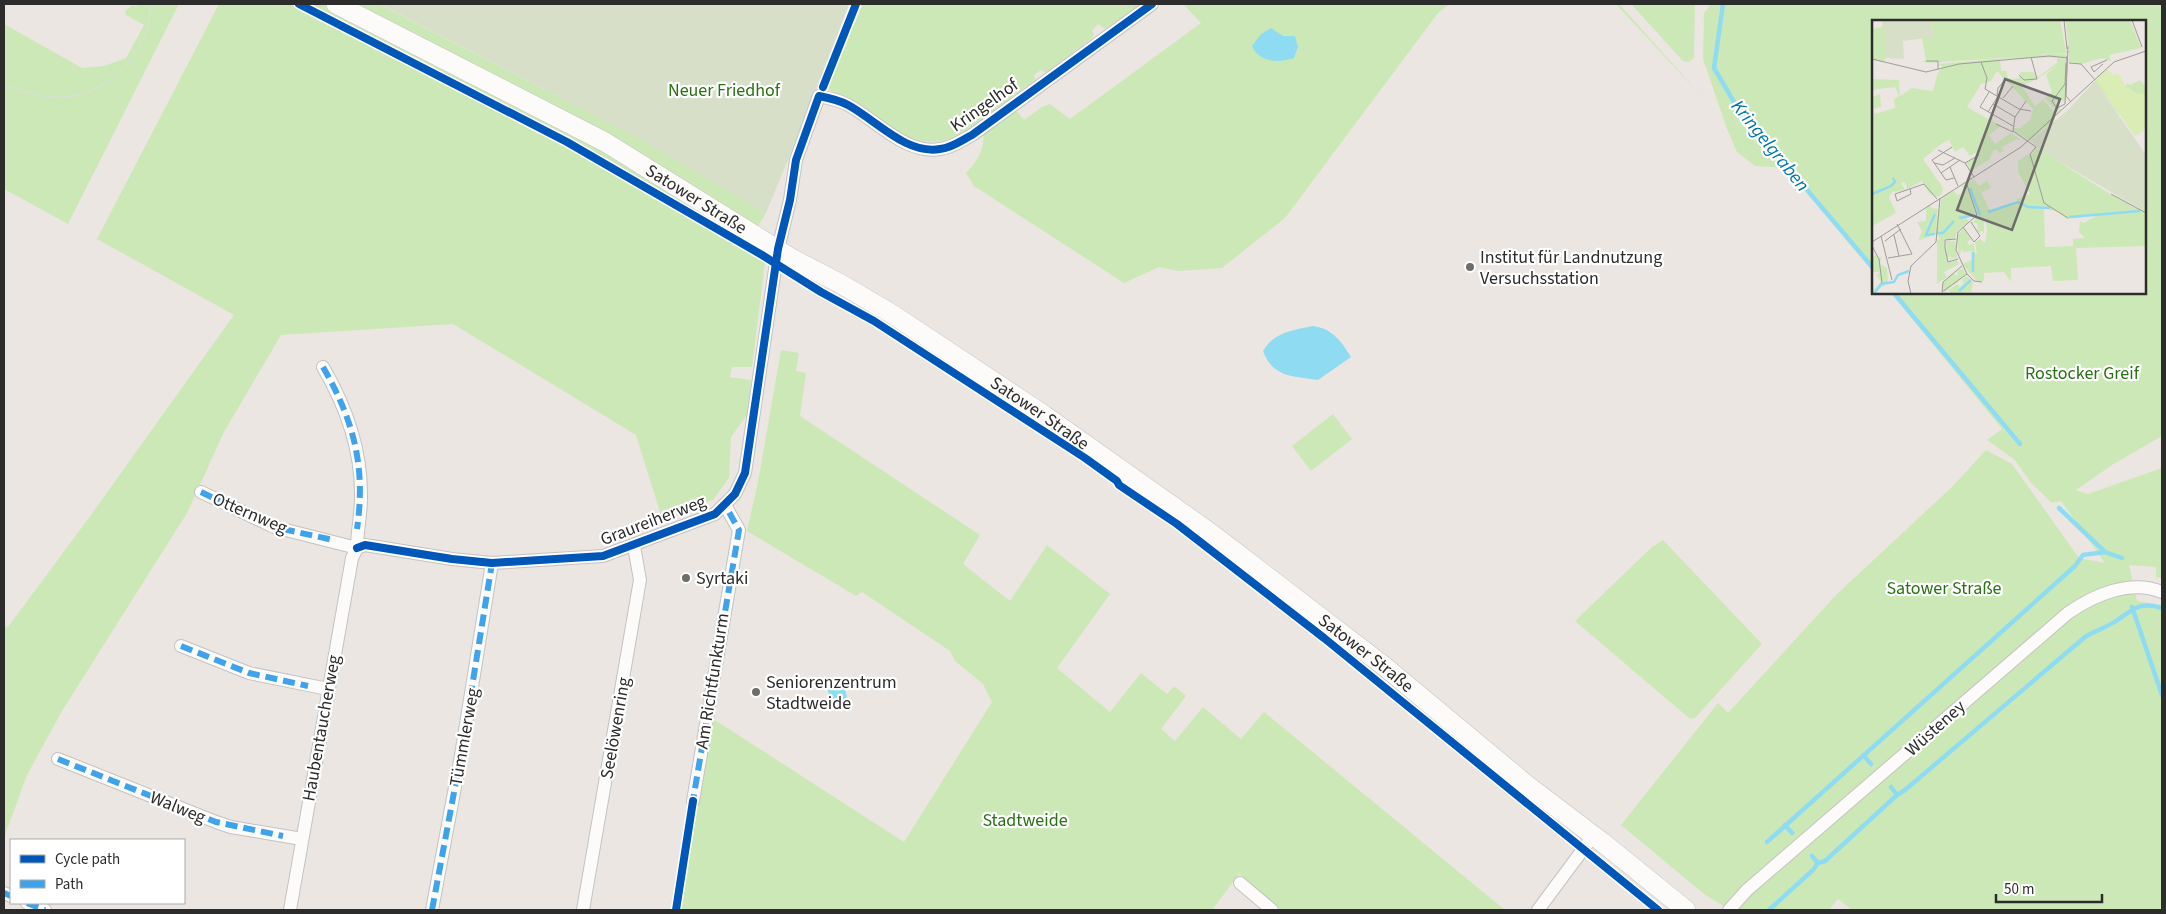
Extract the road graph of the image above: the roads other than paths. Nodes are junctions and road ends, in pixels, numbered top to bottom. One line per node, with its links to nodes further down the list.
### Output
1 (336, 4): 4 (main road, Satower Straße)
2 (1152, 4): 3 (street, Kringelhof)
3 (819, 96): 4 (street, Graureiherweg)
4 (778, 249): 7 (street, Graureiherweg); 16 (main road, Satower Straße)
5 (323, 367): 9 (street, Haubentaucherweg)
6 (201, 492): 9 (street, Otternweg)
7 (725, 506): 8 (street, Graureiherweg); 15 (street, Am Richtfunkturm)
8 (634, 546): 10 (street, Graureiherweg); 24 (street, Seelöwenring)
9 (357, 548): 10 (street, Graureiherweg); 13 (street, Haubentaucherweg)
10 (492, 563): 23 (street, Tümmlerweg)
11 (2162, 592): 27 (street, Wüsteney)
12 (181, 646): 13 (street)
13 (328, 689): 17 (street, Haubentaucherweg)
14 (58, 758): 17 (street, Walweg)
15 (693, 801)
16 (1593, 836): 20 (street); 26 (main road, Satower Straße)
17 (302, 839): 22 (street, Haubentaucherweg)
18 (1240, 883): 25 (street)
19 (30, 904): 21 (street)
20 (1541, 909)
21 (45, 910)
22 (290, 910)
23 (432, 910)
24 (583, 910)
25 (1272, 910)
26 (1686, 910)
27 (1729, 910)

